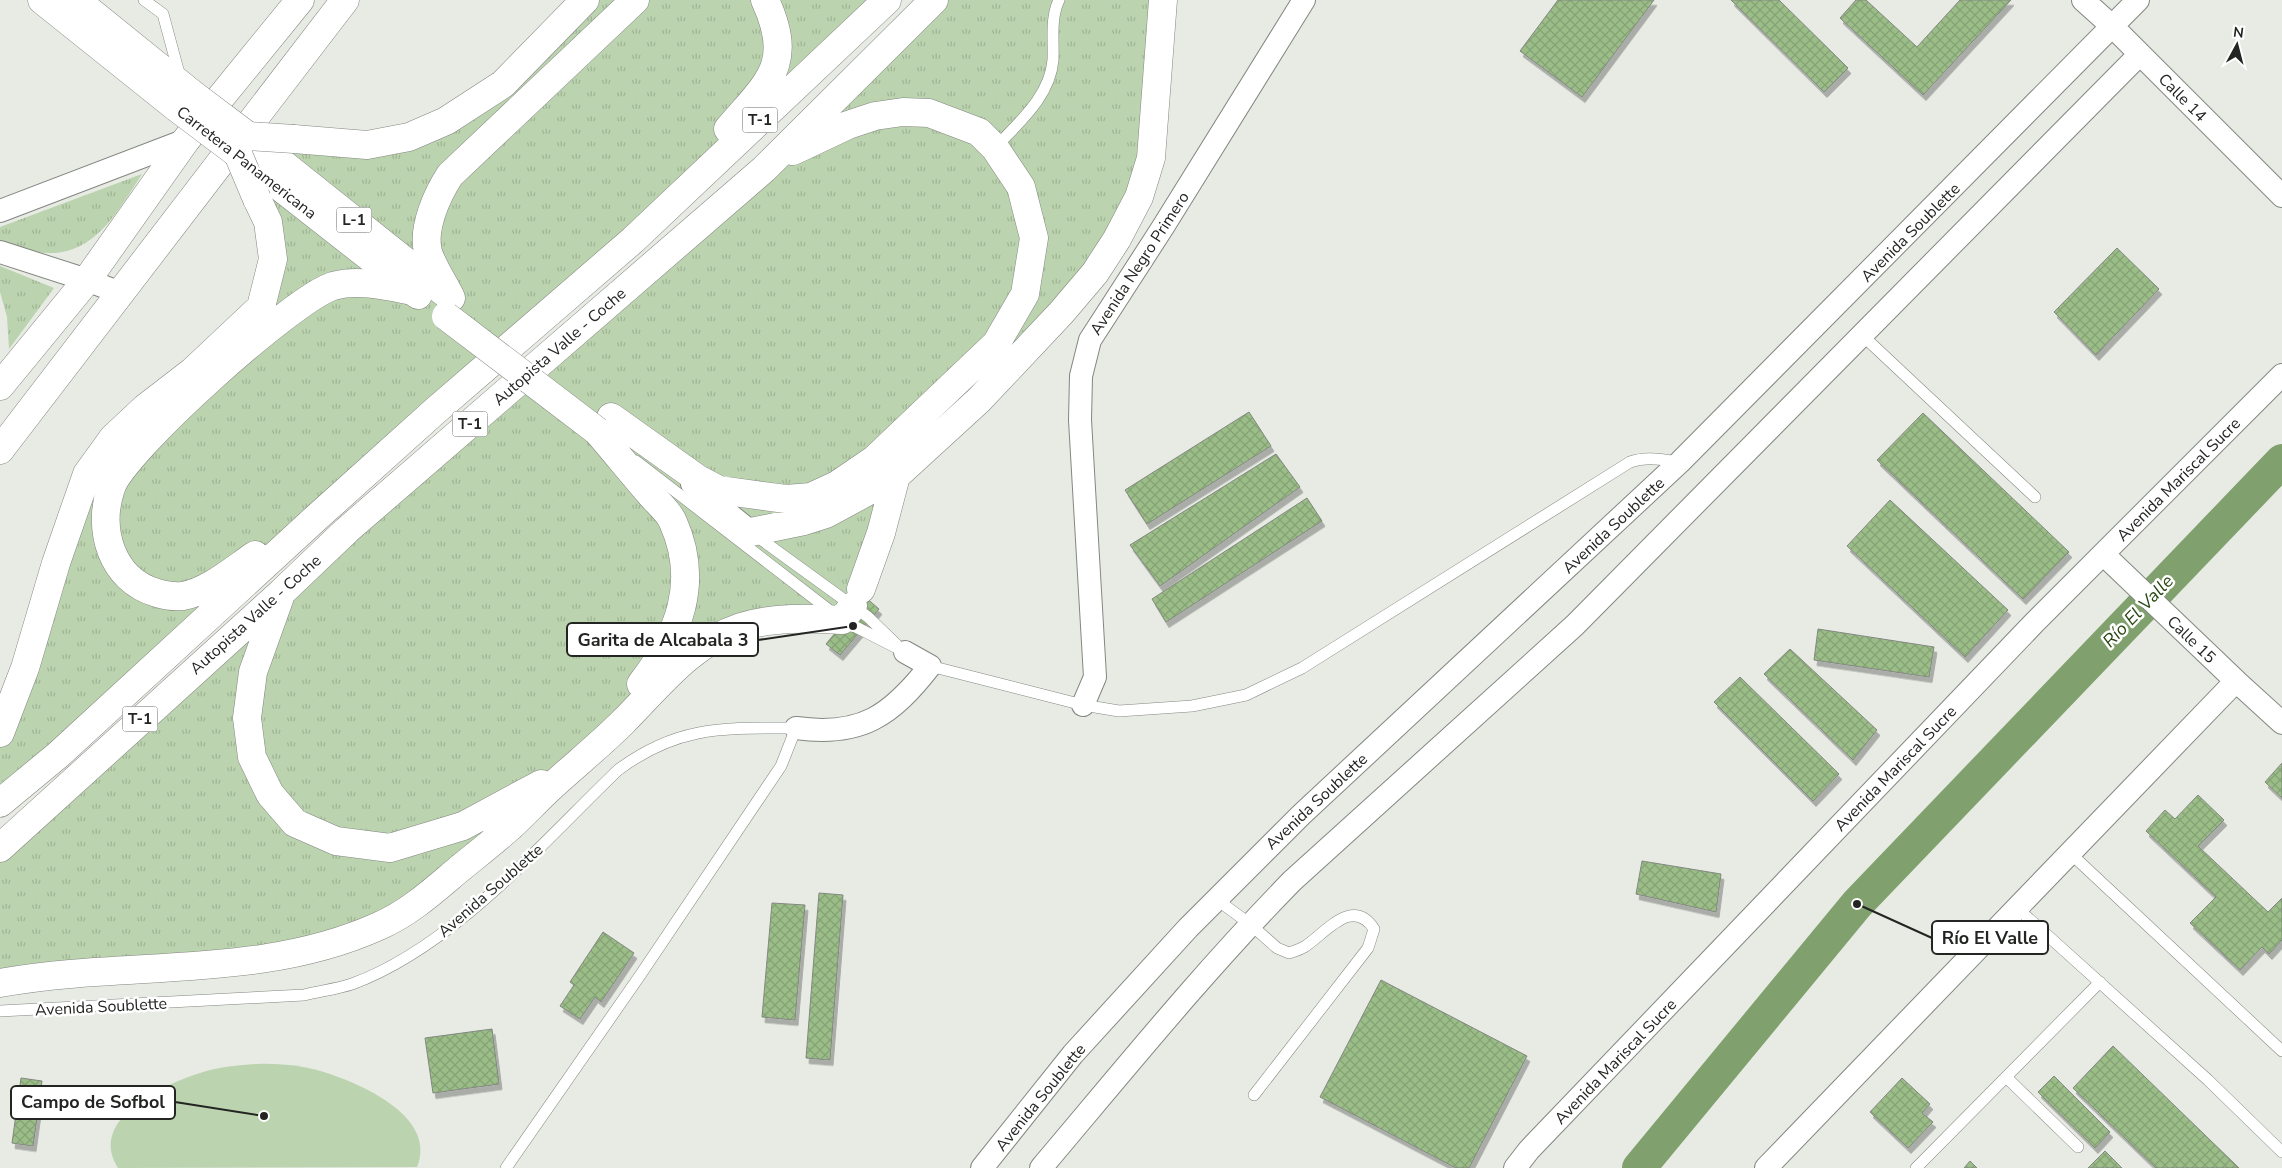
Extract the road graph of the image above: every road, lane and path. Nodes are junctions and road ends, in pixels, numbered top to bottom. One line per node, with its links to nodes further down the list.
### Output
1 (42, 0): 18 (main road, Carretera Panamericana / L-1)
2 (76, 0): 18 (main road, Carretera Panamericana / L-1)
3 (144, 0): 18 (lane)
4 (301, 0): 15 (main road); 19 (main road)
5 (585, 0): 20 (main road, bridge)
6 (634, 0): 30 (main road)
7 (765, 0): 25 (main road)
8 (887, 0): 25 (main road, Autopista Valle - Coche / T-1)
9 (934, 0): 22 (main road, Autopista Valle - Coche / T-1)
10 (1059, 0): 21 (lane)
11 (1163, 0): 37 (main road)
12 (1304, 0): 47 (street, Avenida Negro Primero)
13 (2083, 0): 16 (street, Calle 14)
14 (2138, 0): 16 (street, Avenida Soublette)
15 (337, 10): 29 (main road)
16 (2114, 27): 17 (street, Calle 14); 36 (street, Avenida Soublette)
17 (2140, 54): 23 (street, Calle 14); 31 (street)
18 (180, 97): 20 (main road, Carretera Panamericana / L-1, bridge)
19 (186, 140): 24 (street); 27 (main road)
20 (243, 145): 28 (main road, Carretera Panamericana / L-1); 30 (main road, Carretera Panamericana / L-1); 50 (main road, bridge)
21 (995, 148): 22 (main road); 34 (main road)
22 (764, 169): 42 (main road, Autopista Valle - Coche / T-1)
23 (2282, 196)
24 (0, 211)
25 (633, 240): 39 (main road, Autopista Valle - Coche / T-1)
26 (0, 252): 27 (street)
27 (86, 280): 29 (street); 33 (main road)
28 (412, 291): 30 (main road, Carretera Panamericana / L-1); 39 (main road)
29 (120, 293): 35 (main road)
30 (452, 306): 34 (main road, Carretera Panamericana / L-1)
31 (1862, 335): 38 (lane); 56 (street)
32 (2282, 375): 41 (street, Avenida Mariscal Sucre)
33 (0, 386)
34 (604, 424): 40 (street, L-1); 42 (main road); 43 (lane, L-1)
35 (0, 450)
36 (1680, 462): 47 (lane, Avenida Soublette); 54 (street, Avenida Soublette)
37 (896, 476): 40 (main road); 43 (main road)
38 (2035, 497)
39 (316, 518): 51 (main road, Autopista Valle - Coche / T-1)
40 (751, 532): 43 (lane, L-1)
41 (2104, 554): 46 (street, Calle 15); 68 (street, Avenida Mariscal Sucre)
42 (282, 592): 52 (main road, Autopista Valle - Coche / T-1)
43 (852, 605): 44 (lane); 44 (lane, L-1); 57 (main road)
44 (905, 652): 45 (street, Avenida Soublette)
45 (930, 666): 47 (lane, Avenida Soublette); 49 (street, Avenida Soublette)
46 (2236, 681): 48 (street, Calle 15); 53 (street)
47 (1083, 705)
48 (2282, 723)
49 (796, 728): 59 (lane, Avenida Soublette); 65 (lane)
50 (0, 733)
51 (0, 803)
52 (0, 848)
53 (2070, 853): 55 (street); 60 (lane)
54 (1216, 899): 56 (lane); 66 (street, Avenida Soublette)
55 (2017, 908): 58 (lane); 69 (street)
56 (1250, 924): 62 (lane); 67 (street)
57 (0, 982)
58 (2100, 982): 61 (lane); 64 (lane)
59 (0, 1011)
60 (2282, 1051)
61 (2006, 1077): 63 (lane); 70 (lane)
62 (1254, 1095)
63 (2078, 1147)
64 (2282, 1152)
65 (506, 1168)
66 (982, 1168)
67 (1041, 1168)
68 (1515, 1168)
69 (1766, 1168)
70 (1916, 1168)

